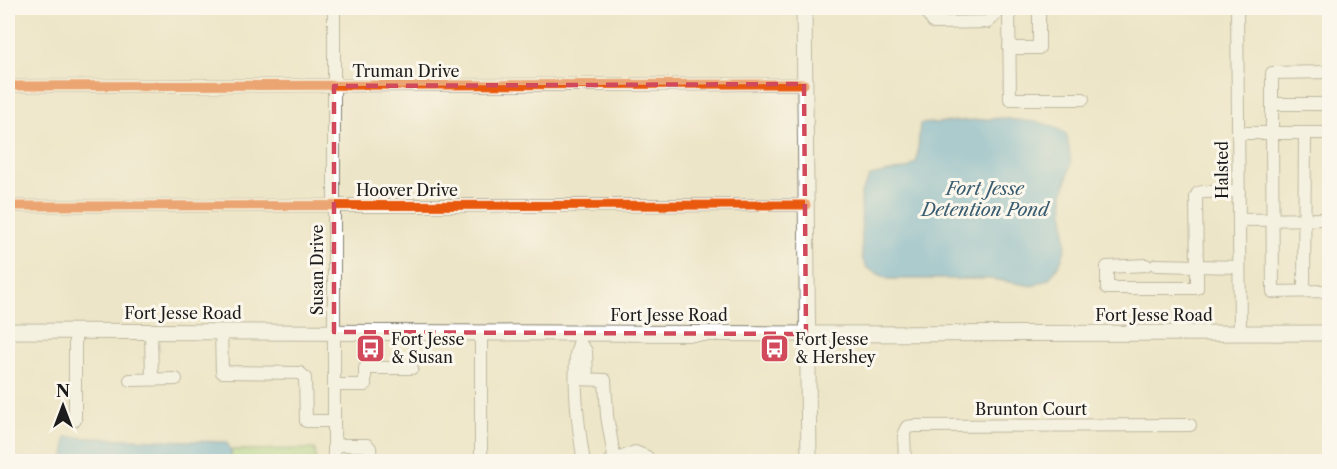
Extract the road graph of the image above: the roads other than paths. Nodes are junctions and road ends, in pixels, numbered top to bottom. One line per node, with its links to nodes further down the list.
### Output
1 (334, 8): 12 (street, Susan Drive)
2 (804, 8): 10 (main road)
3 (929, 8): 4 (street)
4 (995, 8)
5 (1009, 8): 8 (street)
6 (1039, 8): 8 (street)
7 (1237, 8): 16 (street, Halsted)
8 (1009, 48): 13 (street)
9 (1329, 72): 14 (street)
10 (804, 84): 12 (street, Truman Drive); 22 (main road)
11 (8, 86): 12 (street, Truman Drive)
12 (334, 86): 21 (street, Susan Drive)
13 (1083, 99)
14 (1272, 104): 15 (street); 17 (street)
15 (1329, 104)
16 (1238, 133): 17 (street); 20 (street, Halsted)
17 (1272, 133): 18 (street); 27 (street)
18 (1305, 133): 19 (street); 24 (street)
19 (1329, 133)
20 (1239, 191): 26 (street, Halsted); 28 (street)
21 (334, 205): 22 (street, Hoover Drive); 23 (street, Hoover Drive); 36 (street, Susan Drive)
22 (806, 205): 40 (main road)
23 (8, 206)
24 (1305, 219): 25 (street); 27 (street); 30 (street)
25 (1329, 219)
26 (1239, 220): 27 (street); 29 (street, Halsted)
27 (1272, 220): 30 (street)
28 (1197, 266): 28 (street); 29 (street)
29 (1239, 267): 38 (street, Halsted)
30 (1304, 291): 31 (street)
31 (1329, 291)
32 (8, 331): 33 (main road, Fort Jesse Road)
33 (75, 331): 34 (main road, Fort Jesse Road); 48 (street)
34 (151, 331): 35 (main road, Fort Jesse Road); 43 (street)
35 (221, 332): 36 (main road, Fort Jesse Road); 49 (street)
36 (334, 332): 37 (main road, Fort Jesse Road); 47 (street, Susan Drive)
37 (481, 333): 41 (main road, Fort Jesse Road); 56 (street)
38 (1240, 333): 39 (main road, Fort Jesse Road); 40 (main road, Fort Jesse Road)
39 (1329, 333)
40 (806, 334): 41 (main road, Fort Jesse Road); 58 (main road)
41 (581, 339): 45 (street)
42 (412, 368): 47 (street)
43 (152, 379): 44 (street); 46 (street)
44 (176, 379)
45 (582, 379): 53 (street); 57 (street)
46 (130, 380)
47 (334, 385): 49 (street, Susan Drive)
48 (75, 420)
49 (334, 421): 51 (street, Susan Drive)
50 (1190, 425): 59 (street, Brunton Court)
51 (334, 445): 54 (street, Susan Drive); 55 (street)
52 (646, 457): 53 (street)
53 (612, 461)
54 (334, 462)
55 (371, 462)
56 (481, 462)
57 (584, 462)
58 (809, 462)
59 (905, 462)

